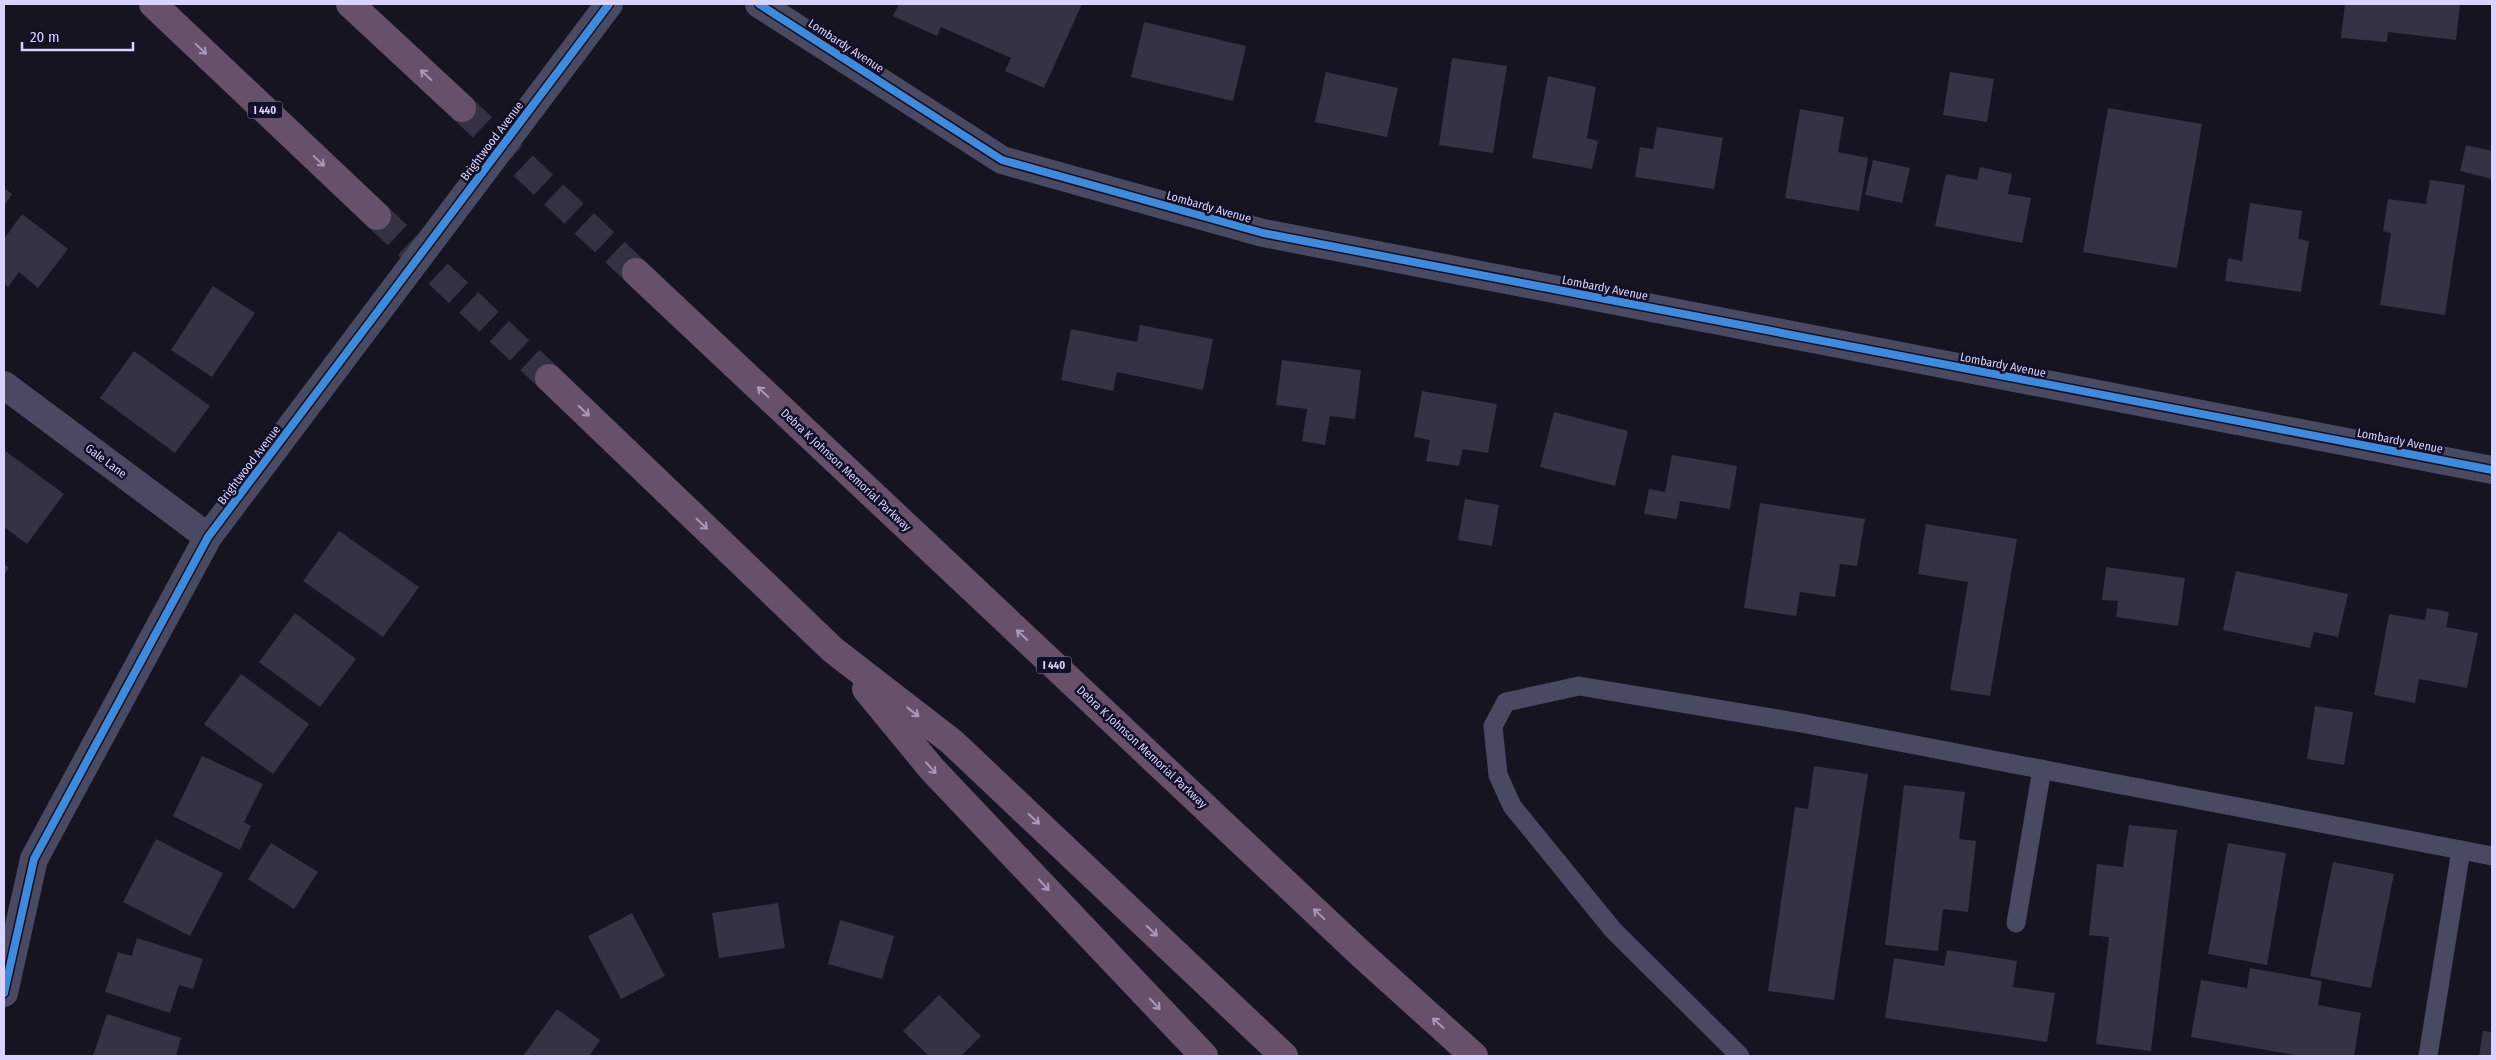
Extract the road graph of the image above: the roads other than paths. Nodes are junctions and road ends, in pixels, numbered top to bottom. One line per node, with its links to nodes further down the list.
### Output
1 (153, 4): 6 (highway, I 440, one-way to 6)
2 (350, 4): 5 (highway, one-way to 2)
3 (609, 4): 11 (street, Brightwood Avenue)
4 (759, 4): 10 (street, Lombardy Avenue)
5 (462, 108)
6 (378, 216)
7 (636, 272): 20 (highway, Debra K Johnson Memorial Parkway / I 440, one-way to 7)
8 (549, 378): 12 (highway, one-way to 12)
9 (4, 385): 11 (street, Gale Lane)
10 (2492, 470)
11 (208, 537): 17 (street, Brightwood Avenue)
12 (833, 650): 18 (highway, one-way to 18); 19 (highway, one-way to 19)
13 (2042, 769): 14 (lane); 16 (lane); 21 (lane)
14 (2461, 850): 15 (lane); 22 (lane)
15 (2492, 856)
16 (2016, 923)
17 (4, 993)
18 (1204, 1056)
19 (1284, 1056)
20 (1474, 1056)
21 (1740, 1056)
22 (2428, 1056)

